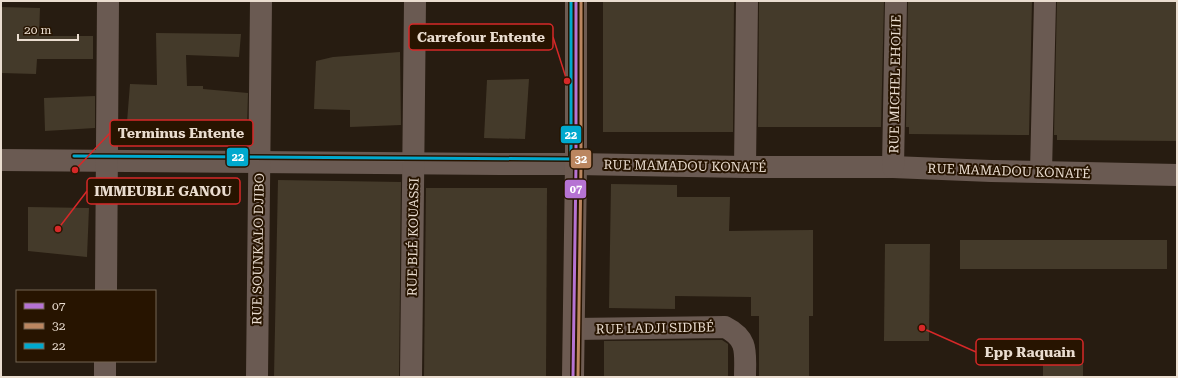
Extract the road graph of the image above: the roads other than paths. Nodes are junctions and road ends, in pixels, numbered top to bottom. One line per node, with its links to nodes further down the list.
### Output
1 (108, 1): 9 (street)
2 (261, 1): 10 (street, RUE SOUNKALO DJIBO)
3 (415, 1): 11 (street, RUE BLÉ KOUASSI)
4 (576, 1): 12 (street)
5 (747, 1): 13 (street)
6 (896, 1): 14 (street, RUE MICHEL EHOLIE)
7 (1045, 1): 15 (street)
8 (1, 160): 9 (street, RUE MAMADOU KONATÉ)
9 (107, 161): 10 (street, RUE MAMADOU KONATÉ); 17 (street)
10 (259, 162): 11 (street, RUE MAMADOU KONATÉ); 21 (street, RUE SOUNKALO DJIBO)
11 (414, 163): 12 (street, RUE MAMADOU KONATÉ); 22 (street, RUE BLÉ KOUASSI)
12 (576, 164): 13 (street, RUE MAMADOU KONATÉ); 18 (street)
13 (745, 167): 14 (street, RUE MAMADOU KONATÉ)
14 (893, 167): 15 (street, RUE MAMADOU KONATÉ)
15 (1041, 172): 16 (street, RUE MAMADOU KONATÉ)
16 (1177, 175)
17 (106, 290)
18 (574, 329): 23 (street); 24 (street, RUE LADJI SIDIBÉ)
19 (105, 362): 20 (street)
20 (105, 377)
21 (257, 377)
22 (411, 377)
23 (573, 377)
24 (745, 377)

